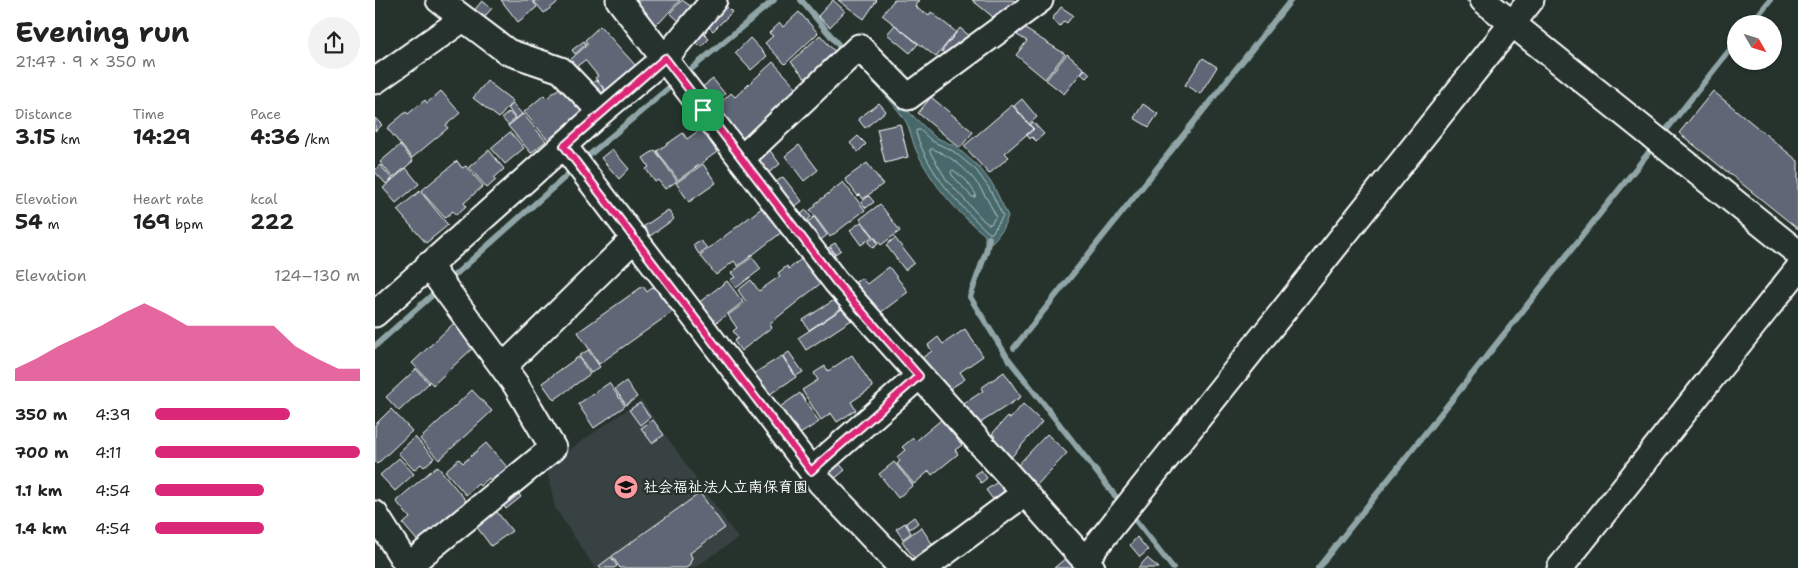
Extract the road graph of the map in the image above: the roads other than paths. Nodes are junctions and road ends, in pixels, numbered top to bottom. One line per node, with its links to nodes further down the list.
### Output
1 (439, 0): 7 (street)
2 (619, 0): 9 (street)
3 (714, 0): 9 (street)
4 (1040, 0): 13 (street)
5 (1483, 0): 8 (street)
6 (1531, 0): 8 (street)
7 (463, 19): 10 (street); 11 (street)
8 (1512, 24): 15 (street); 24 (street)
9 (675, 73): 11 (street); 13 (street)
10 (375, 81)
11 (601, 112): 12 (street)
12 (573, 156): 14 (street); 17 (street)
13 (741, 159): 20 (street)
14 (635, 238): 19 (street); 21 (street)
15 (1798, 253)
16 (1798, 269): 28 (street)
17 (437, 277): 18 (street); 19 (street)
18 (375, 314)
19 (503, 367): 25 (street)
20 (919, 376): 21 (street); 22 (street)
21 (811, 471): 26 (street)
22 (1025, 493): 24 (street); 27 (street)
23 (375, 514): 25 (street)
24 (1089, 564)
25 (408, 567)
26 (902, 568)
27 (924, 568)
28 (1560, 568)

